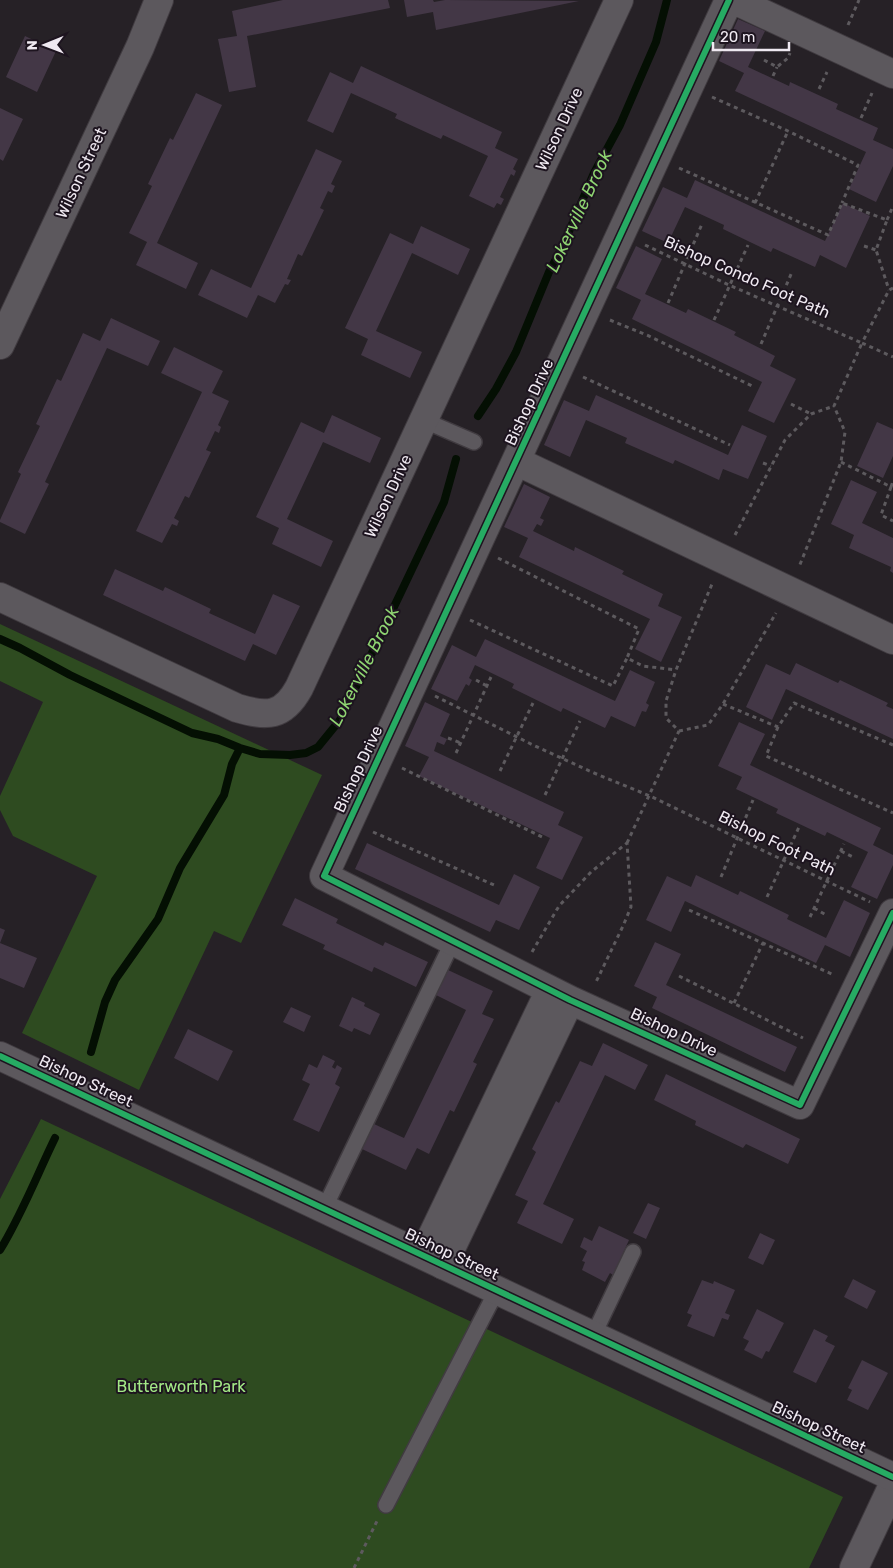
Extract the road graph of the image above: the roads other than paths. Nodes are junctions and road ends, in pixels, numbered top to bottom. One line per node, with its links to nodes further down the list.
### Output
1 (159, 0): 6 (street, Wilson Street)
2 (618, 0): 7 (street, Wilson Drive)
3 (730, 0): 9 (street, Bishop Drive)
4 (734, 0): 5 (street)
5 (893, 74)
6 (0, 345)
7 (423, 420): 8 (lane); 10 (street, Wilson Drive)
8 (474, 442)
9 (516, 461): 11 (street, Bishop Drive); 13 (street, Bishop Drive)
10 (0, 597)
11 (893, 640)
12 (885, 909): 14 (street, Bishop Drive)
13 (453, 941): 14 (street, Bishop Drive); 16 (lane)
14 (568, 999): 18 (street)
15 (0, 1056): 16 (street, Bishop Street)
16 (324, 1208): 18 (street, Bishop Street)
17 (633, 1252): 20 (lane)
18 (433, 1260): 19 (street, Bishop Street)
19 (497, 1290): 20 (street, Bishop Street); 23 (lane)
20 (593, 1336): 21 (street, Bishop Street)
21 (893, 1477)
22 (893, 1485): 24 (street)
23 (386, 1505)
24 (854, 1568)

